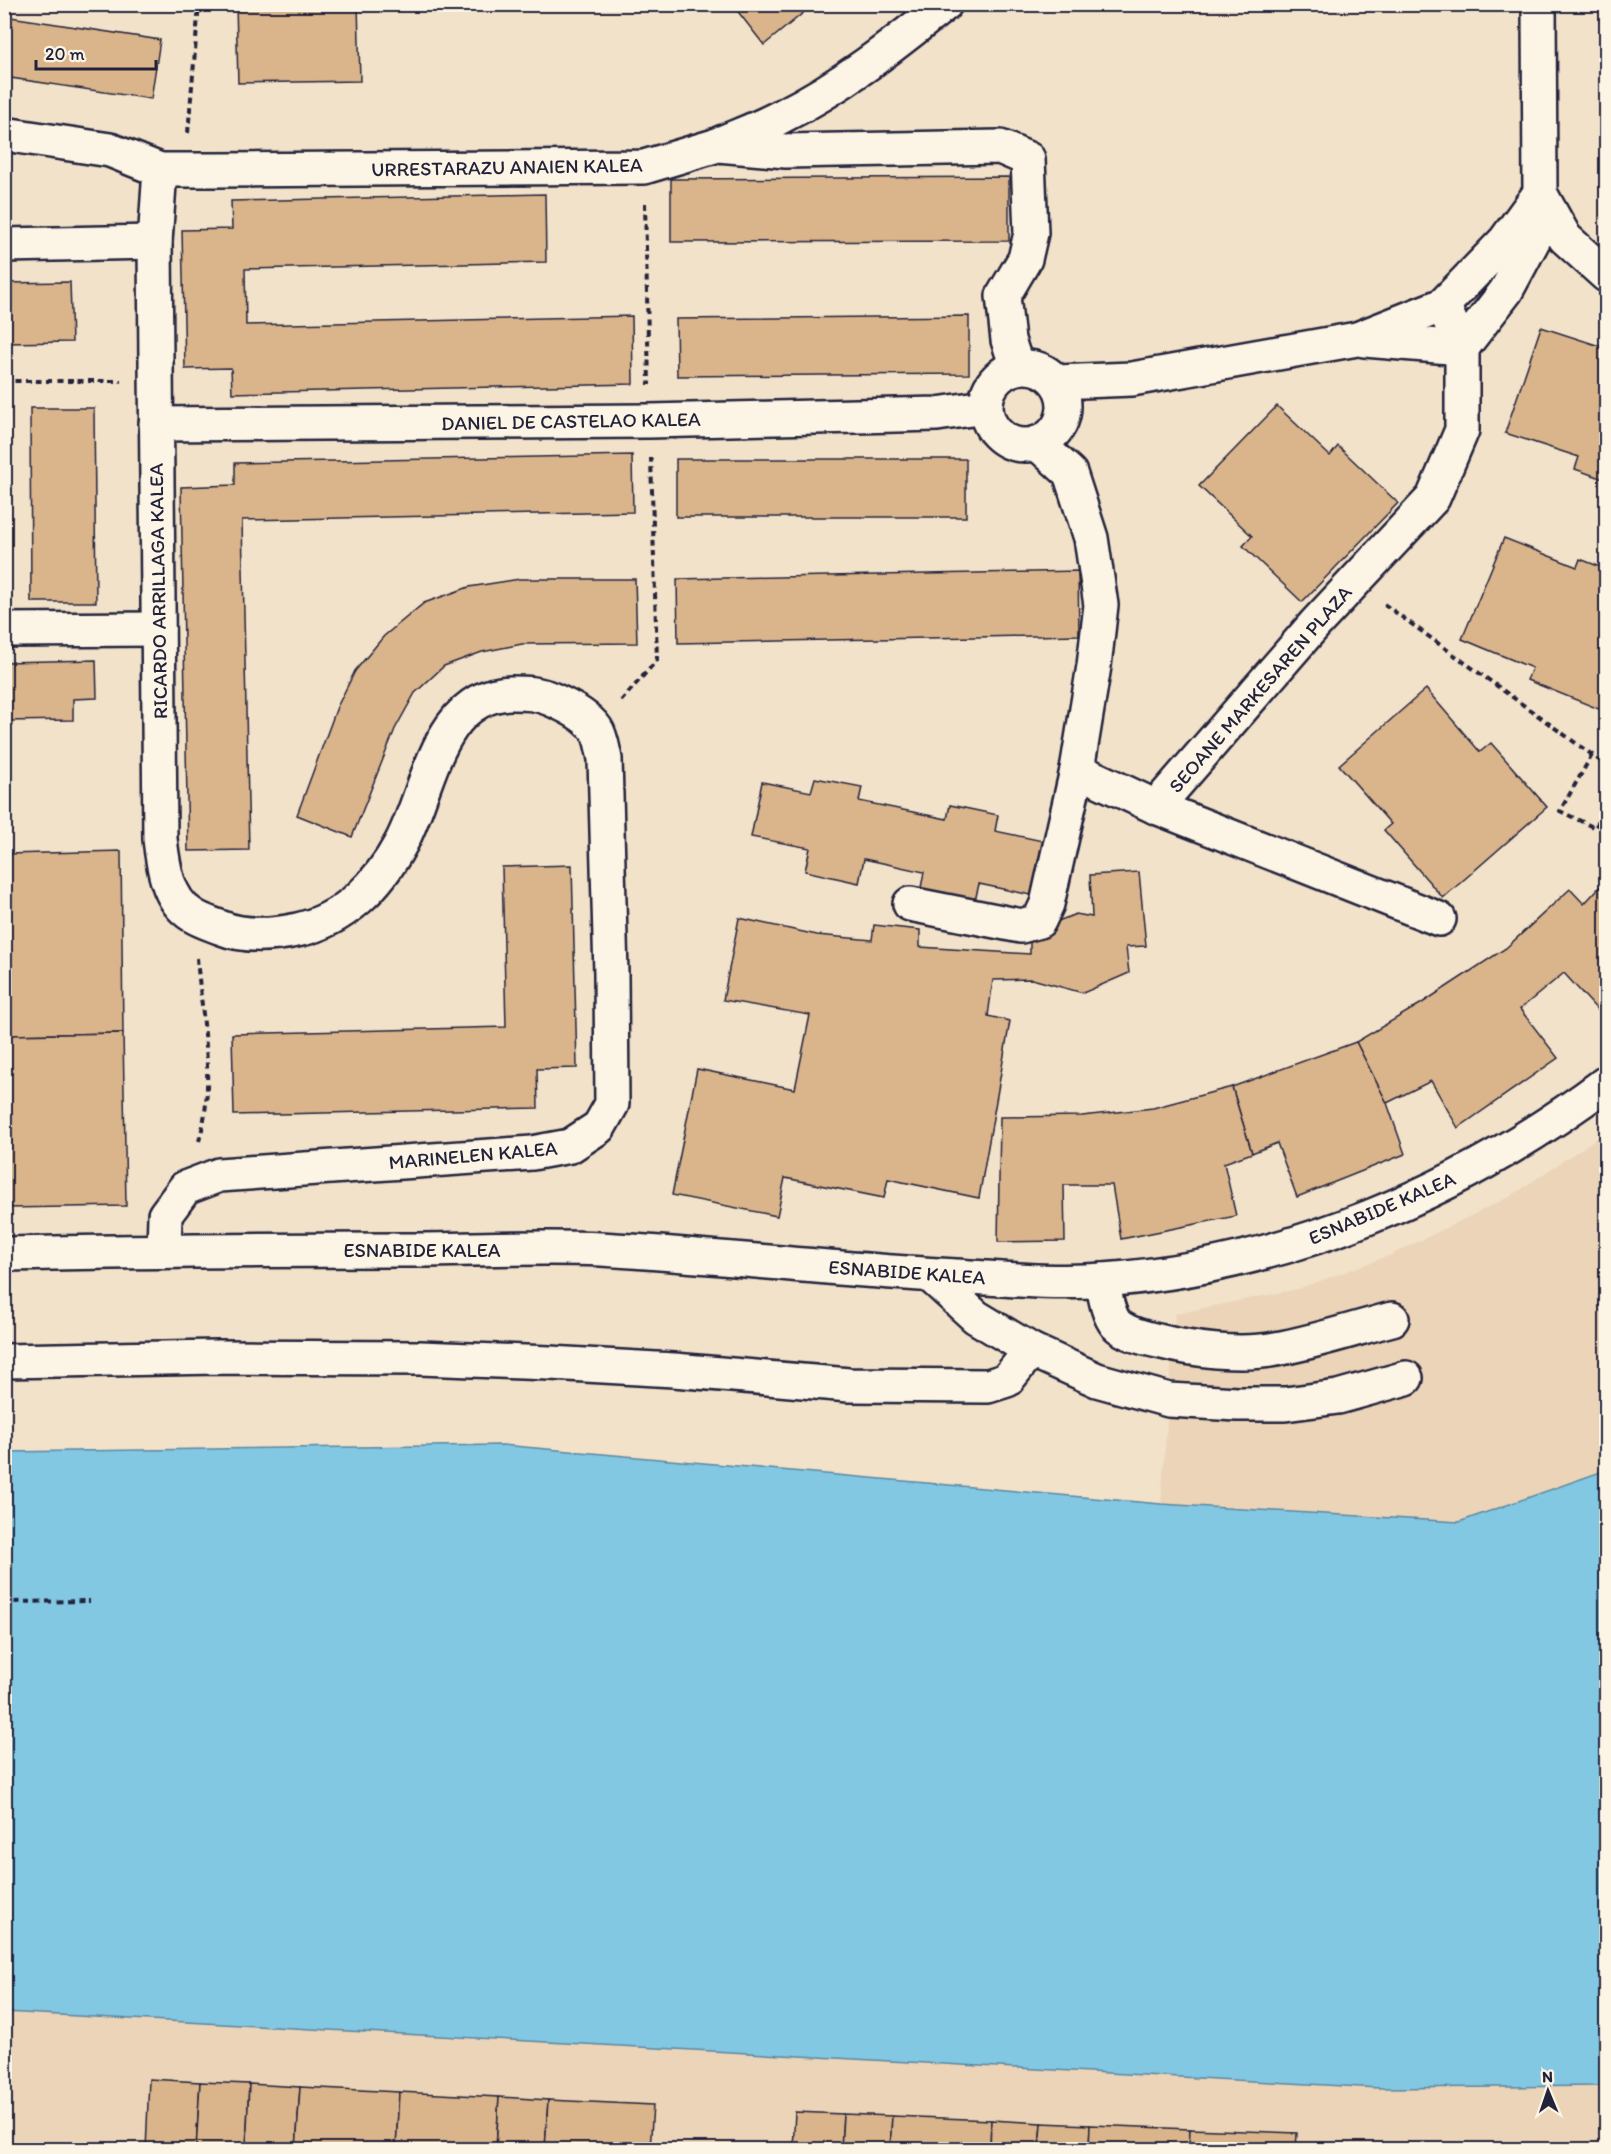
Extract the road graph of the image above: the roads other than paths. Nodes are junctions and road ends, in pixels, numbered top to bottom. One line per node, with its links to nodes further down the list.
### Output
1 (945, 4): 4 (street)
2 (1539, 4): 6 (street)
3 (4, 134): 5 (street)
4 (718, 145): 5 (street, URRESTARAZU ANAIEN KALEA); 13 (street, URRESTARAZU ANAIEN KALEA)
5 (160, 170): 7 (street, RICARDO ARRILLAGA KALEA)
6 (1540, 193): 9 (street); 10 (street); 12 (street)
7 (155, 242): 8 (street); 18 (street, RICARDO ARRILLAGA KALEA)
8 (4, 245)
9 (1606, 275)
10 (1443, 305): 11 (street); 12 (street, SEOANE MARKESAREN PLAZA)
11 (1357, 339): 12 (street); 14 (street)
12 (1462, 348): 24 (street, SEOANE MARKESAREN PLAZA)
13 (1017, 367): 15 (street); 16 (street)
14 (1132, 379): 15 (street); 17 (street)
15 (1057, 382): 17 (street)
16 (986, 406): 18 (street, DANIEL DE CASTELAO KALEA); 19 (street)
17 (1063, 417): 19 (street)
18 (156, 424): 20 (street, RICARDO ARRILLAGA KALEA)
19 (1037, 443): 23 (street)
20 (158, 629): 21 (street); 22 (street, RICARDO ARRILLAGA KALEA)
21 (6, 630)
22 (601, 744): 28 (street, MARINELEN KALEA)
23 (1077, 770): 24 (street); 25 (street)
24 (1156, 807): 26 (street, SEOANE MARKESAREN PLAZA)
25 (910, 904)
26 (1438, 919)
27 (1606, 1083): 31 (street, ESNABIDE KALEA)
28 (164, 1251): 29 (street, ESNABIDE KALEA); 30 (street, ESNABIDE KALEA)
29 (4, 1254)
30 (930, 1275): 31 (street, ESNABIDE KALEA); 33 (street)
31 (1102, 1280): 32 (street)
32 (1392, 1319)
33 (1031, 1350): 34 (street); 35 (street)
34 (4, 1361)
35 (1406, 1378)

